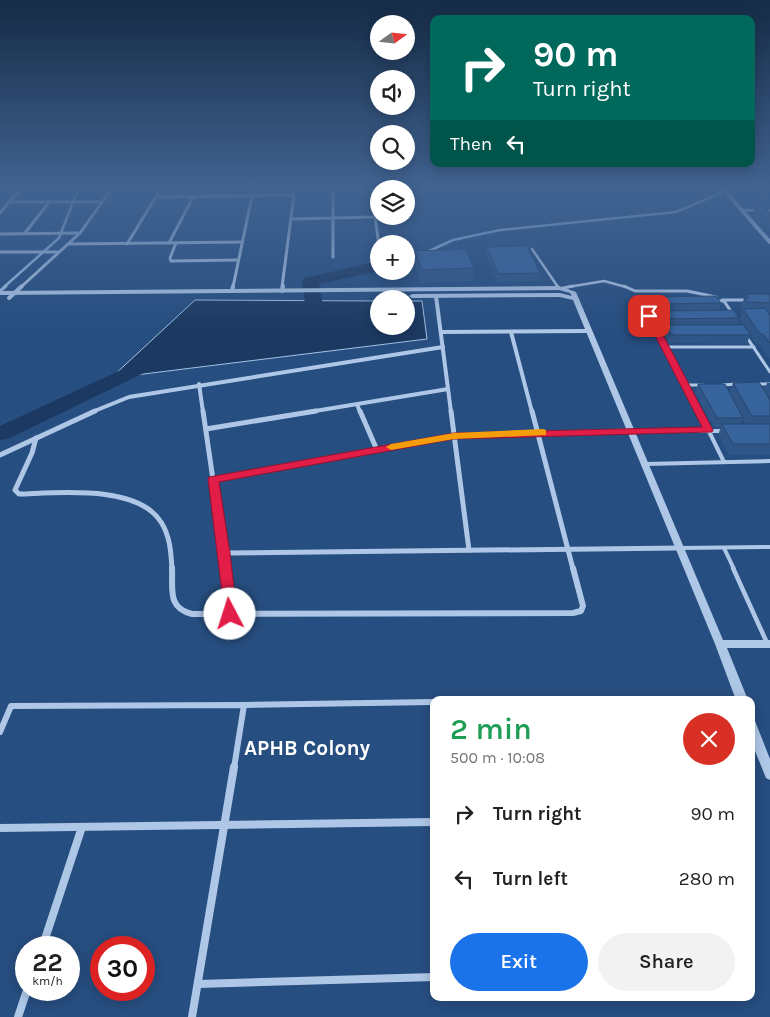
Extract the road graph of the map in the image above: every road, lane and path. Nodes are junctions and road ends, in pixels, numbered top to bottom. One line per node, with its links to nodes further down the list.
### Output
1 (79, 234): 10 (street)
2 (133, 234): 11 (street)
3 (173, 234): 8 (street)
4 (244, 234): 7 (street)
5 (289, 234): 19 (street)
6 (333, 234): 15 (street)
7 (242, 242): 9 (street); 16 (street)
8 (168, 243): 9 (street); 11 (street)
9 (176, 243): 16 (street)
10 (69, 244): 11 (street); 14 (street)
11 (127, 244)
12 (532, 249): 17 (lane)
13 (0, 252): 14 (street)
14 (59, 252): 20 (street)
15 (334, 257)
16 (238, 260): 18 (street)
17 (561, 288): 19 (street); 22 (street); 23 (lane)
18 (232, 291): 19 (street); 20 (street)
19 (282, 291)
20 (5, 295): 21 (street)
21 (436, 296): 22 (street); 34 (street)
22 (576, 299): 31 (street)
23 (724, 300): 24 (lane); 26 (lane); 27 (lane)
24 (752, 300)
25 (655, 301): 28 (lane)
26 (708, 301)
27 (724, 315)
28 (649, 316): 29 (lane); 32 (lane)
29 (658, 316)
30 (743, 330): 38 (lane)
31 (589, 331): 35 (street); 51 (street)
32 (657, 331): 33 (lane); 37 (lane)
33 (667, 331)
34 (441, 332): 35 (street); 36 (street)
35 (511, 332): 53 (street)
36 (443, 347): 40 (street); 45 (street)
37 (666, 347): 38 (lane); 43 (lane)
38 (754, 347): 39 (lane)
39 (770, 372)
40 (199, 384): 49 (street); 55 (street)
41 (745, 384): 44 (lane)
42 (770, 384): 47 (lane)
43 (686, 385): 44 (lane); 50 (lane)
44 (721, 385): 46 (lane)
45 (448, 389): 48 (street); 54 (street)
46 (726, 392)
47 (758, 392)
48 (357, 404): 49 (street); 56 (street)
49 (206, 429): 61 (street)
50 (708, 430): 51 (lane); 52 (lane); 59 (lane)
51 (631, 431): 53 (street); 60 (street)
52 (727, 431)
53 (537, 433): 54 (street); 65 (street)
54 (454, 436): 56 (street); 66 (street)
55 (36, 438): 57 (street); 68 (street)
56 (377, 450): 61 (street)
57 (0, 455)
58 (770, 461): 59 (lane)
59 (724, 462): 60 (lane)
60 (645, 464): 63 (street)
61 (213, 479): 67 (street)
62 (770, 547): 64 (lane)
63 (680, 548): 64 (lane); 65 (street); 69 (street)
64 (724, 548): 70 (lane)
65 (568, 549): 66 (street); 68 (street)
66 (469, 550): 67 (street)
67 (224, 553): 68 (street)
68 (230, 614)
69 (720, 644): 70 (street); 71 (street)
70 (769, 644)
71 (740, 696)
72 (430, 702): 73 (street)
73 (244, 705): 74 (street); 78 (street)
74 (0, 732)
75 (755, 735): 76 (street)
76 (770, 774)
77 (430, 822): 78 (street)
78 (224, 825): 79 (street); 83 (street)
79 (82, 827): 80 (street); 81 (street)
80 (0, 828)
81 (46, 936)
82 (430, 977): 83 (street)
83 (198, 984): 86 (street)
84 (23, 1001): 85 (street)
85 (18, 1017)
86 (192, 1017)

